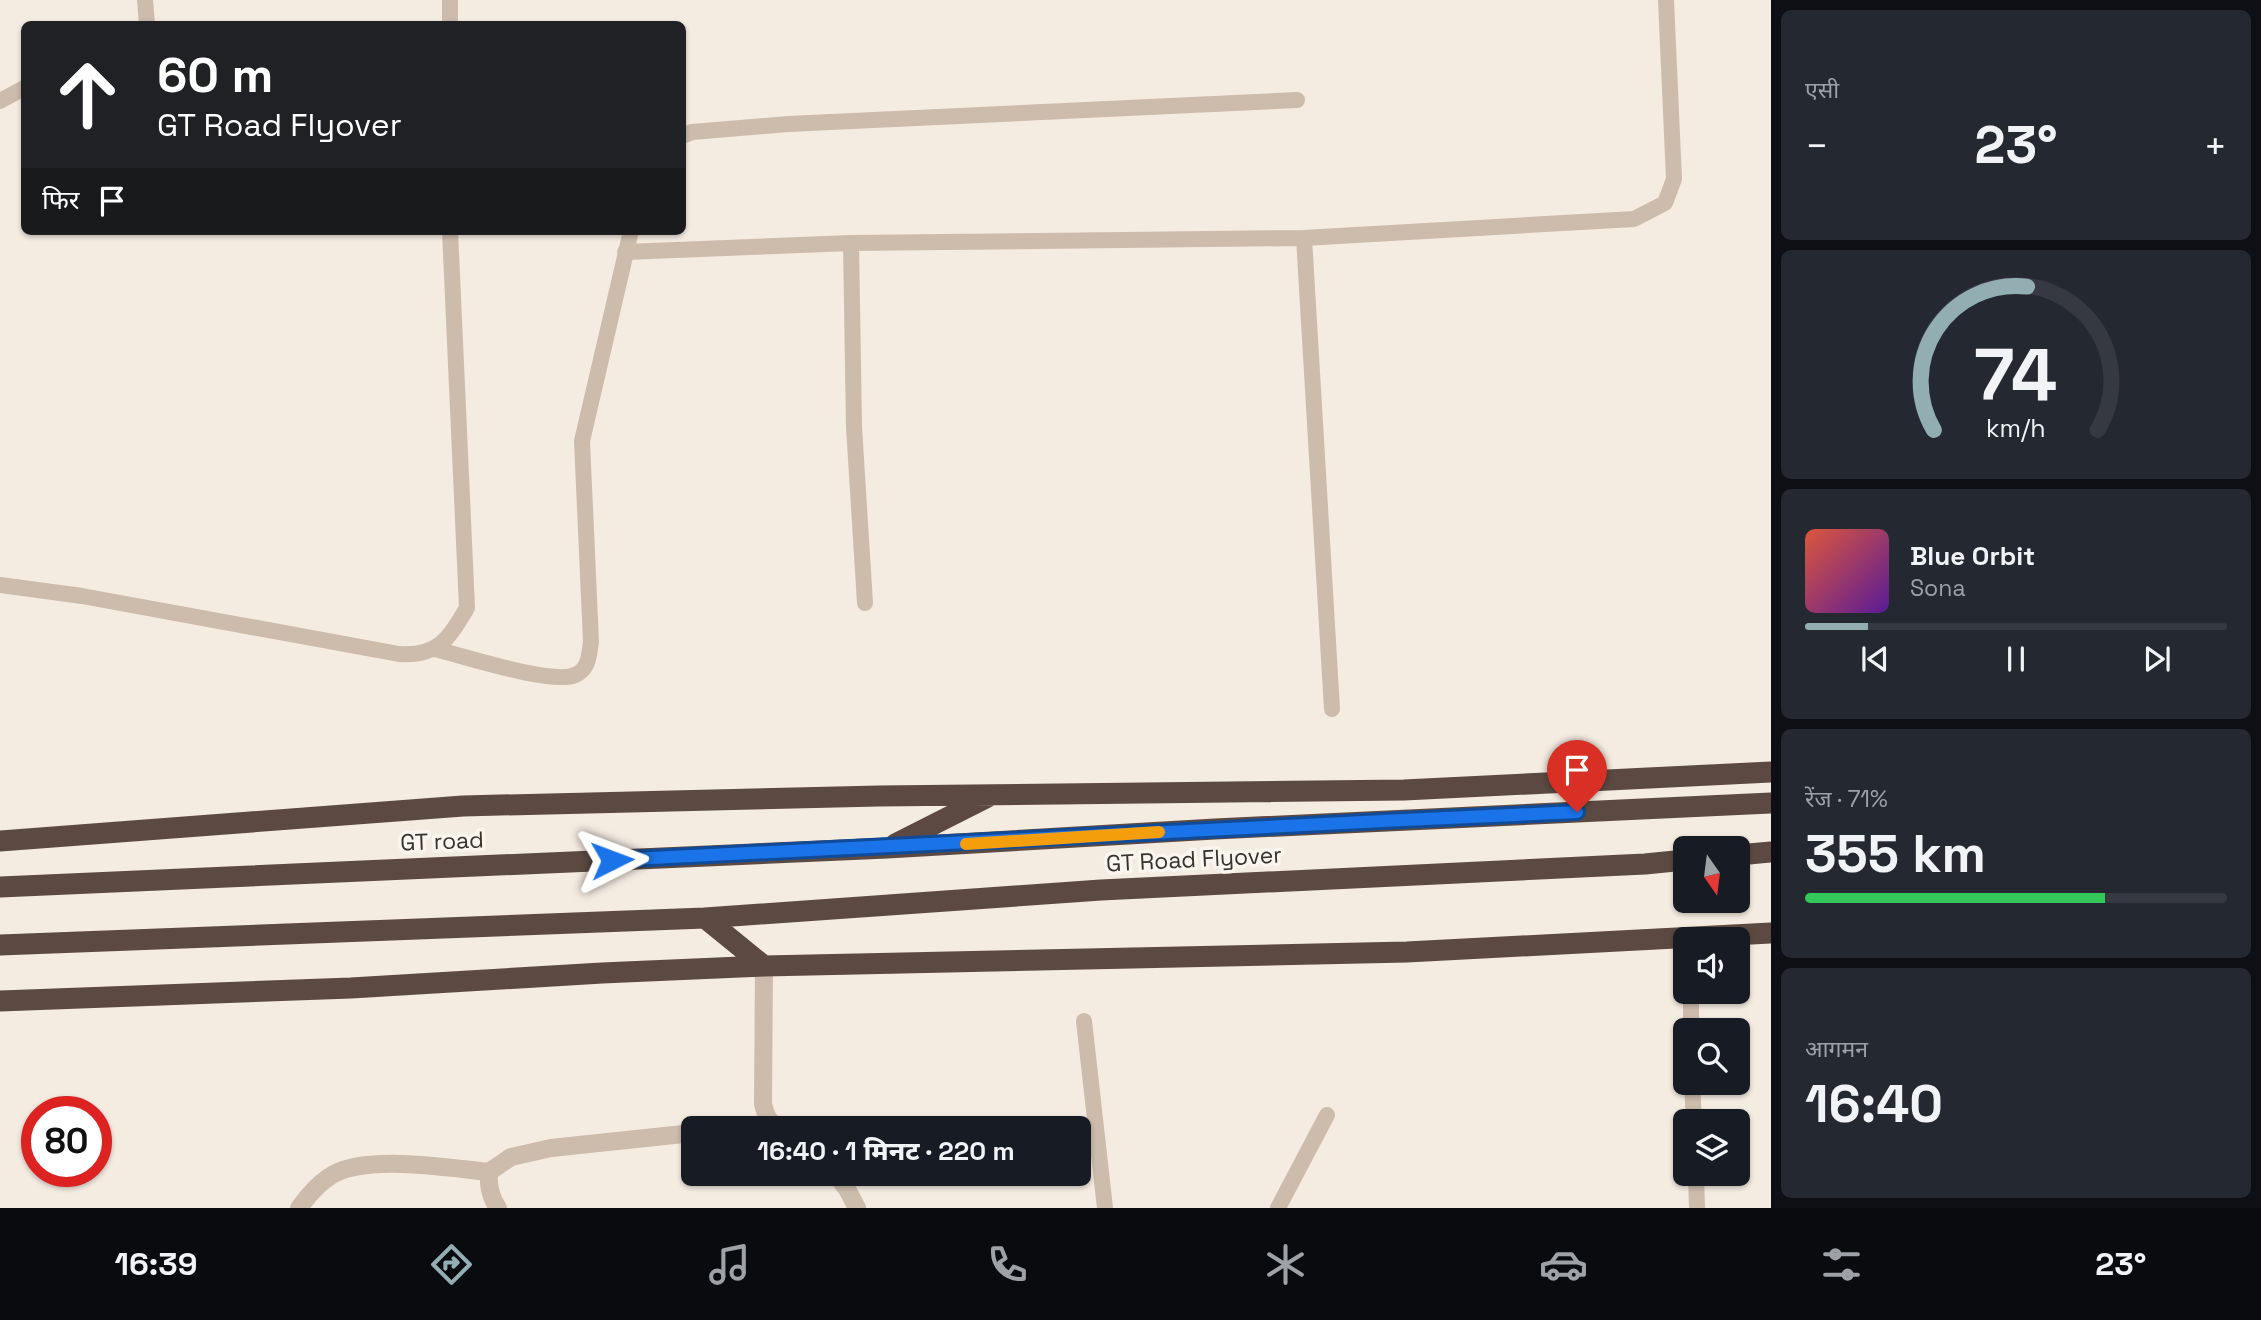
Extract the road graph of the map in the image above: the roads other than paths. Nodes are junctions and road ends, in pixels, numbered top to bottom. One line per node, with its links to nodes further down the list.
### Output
1 (145, 0): 4 (lane)
2 (450, 0): 5 (lane)
3 (1666, 0): 12 (lane)
4 (147, 21)
5 (450, 21)
6 (21, 90): 8 (lane)
7 (1297, 100): 9 (lane)
8 (0, 101)
9 (686, 134)
10 (450, 235): 17 (lane)
11 (630, 235): 14 (lane)
12 (1304, 237): 13 (lane); 18 (lane)
13 (851, 243): 14 (lane); 16 (lane)
14 (625, 253): 17 (lane)
15 (0, 585): 17 (lane)
16 (865, 603)
17 (435, 649)
18 (1332, 709)
19 (1771, 772): 20 (highway)
20 (993, 794): 22 (highway); 23 (highway)
21 (1771, 803): 23 (highway, GT Road Flyover)
22 (0, 841)
23 (887, 849): 27 (highway, GT road)
24 (1771, 852): 25 (highway)
25 (1750, 854)
26 (1673, 861): 28 (highway, GT Road Flyover)
27 (0, 887)
28 (705, 918): 32 (highway); 33 (highway)
29 (1771, 933): 30 (highway)
30 (1750, 935)
31 (1673, 940): 33 (highway)
32 (0, 945)
33 (764, 966): 34 (highway); 37 (street)
34 (0, 1001)
35 (1084, 1021): 45 (lane)
36 (1327, 1115): 46 (lane)
37 (767, 1116)
38 (681, 1134): 39 (street)
39 (489, 1172): 42 (street); 43 (street)
40 (843, 1186): 44 (street)
41 (1696, 1186): 47 (lane)
42 (299, 1208)
43 (498, 1208)
44 (857, 1208)
45 (1105, 1208)
46 (1278, 1208)
47 (1697, 1208)

